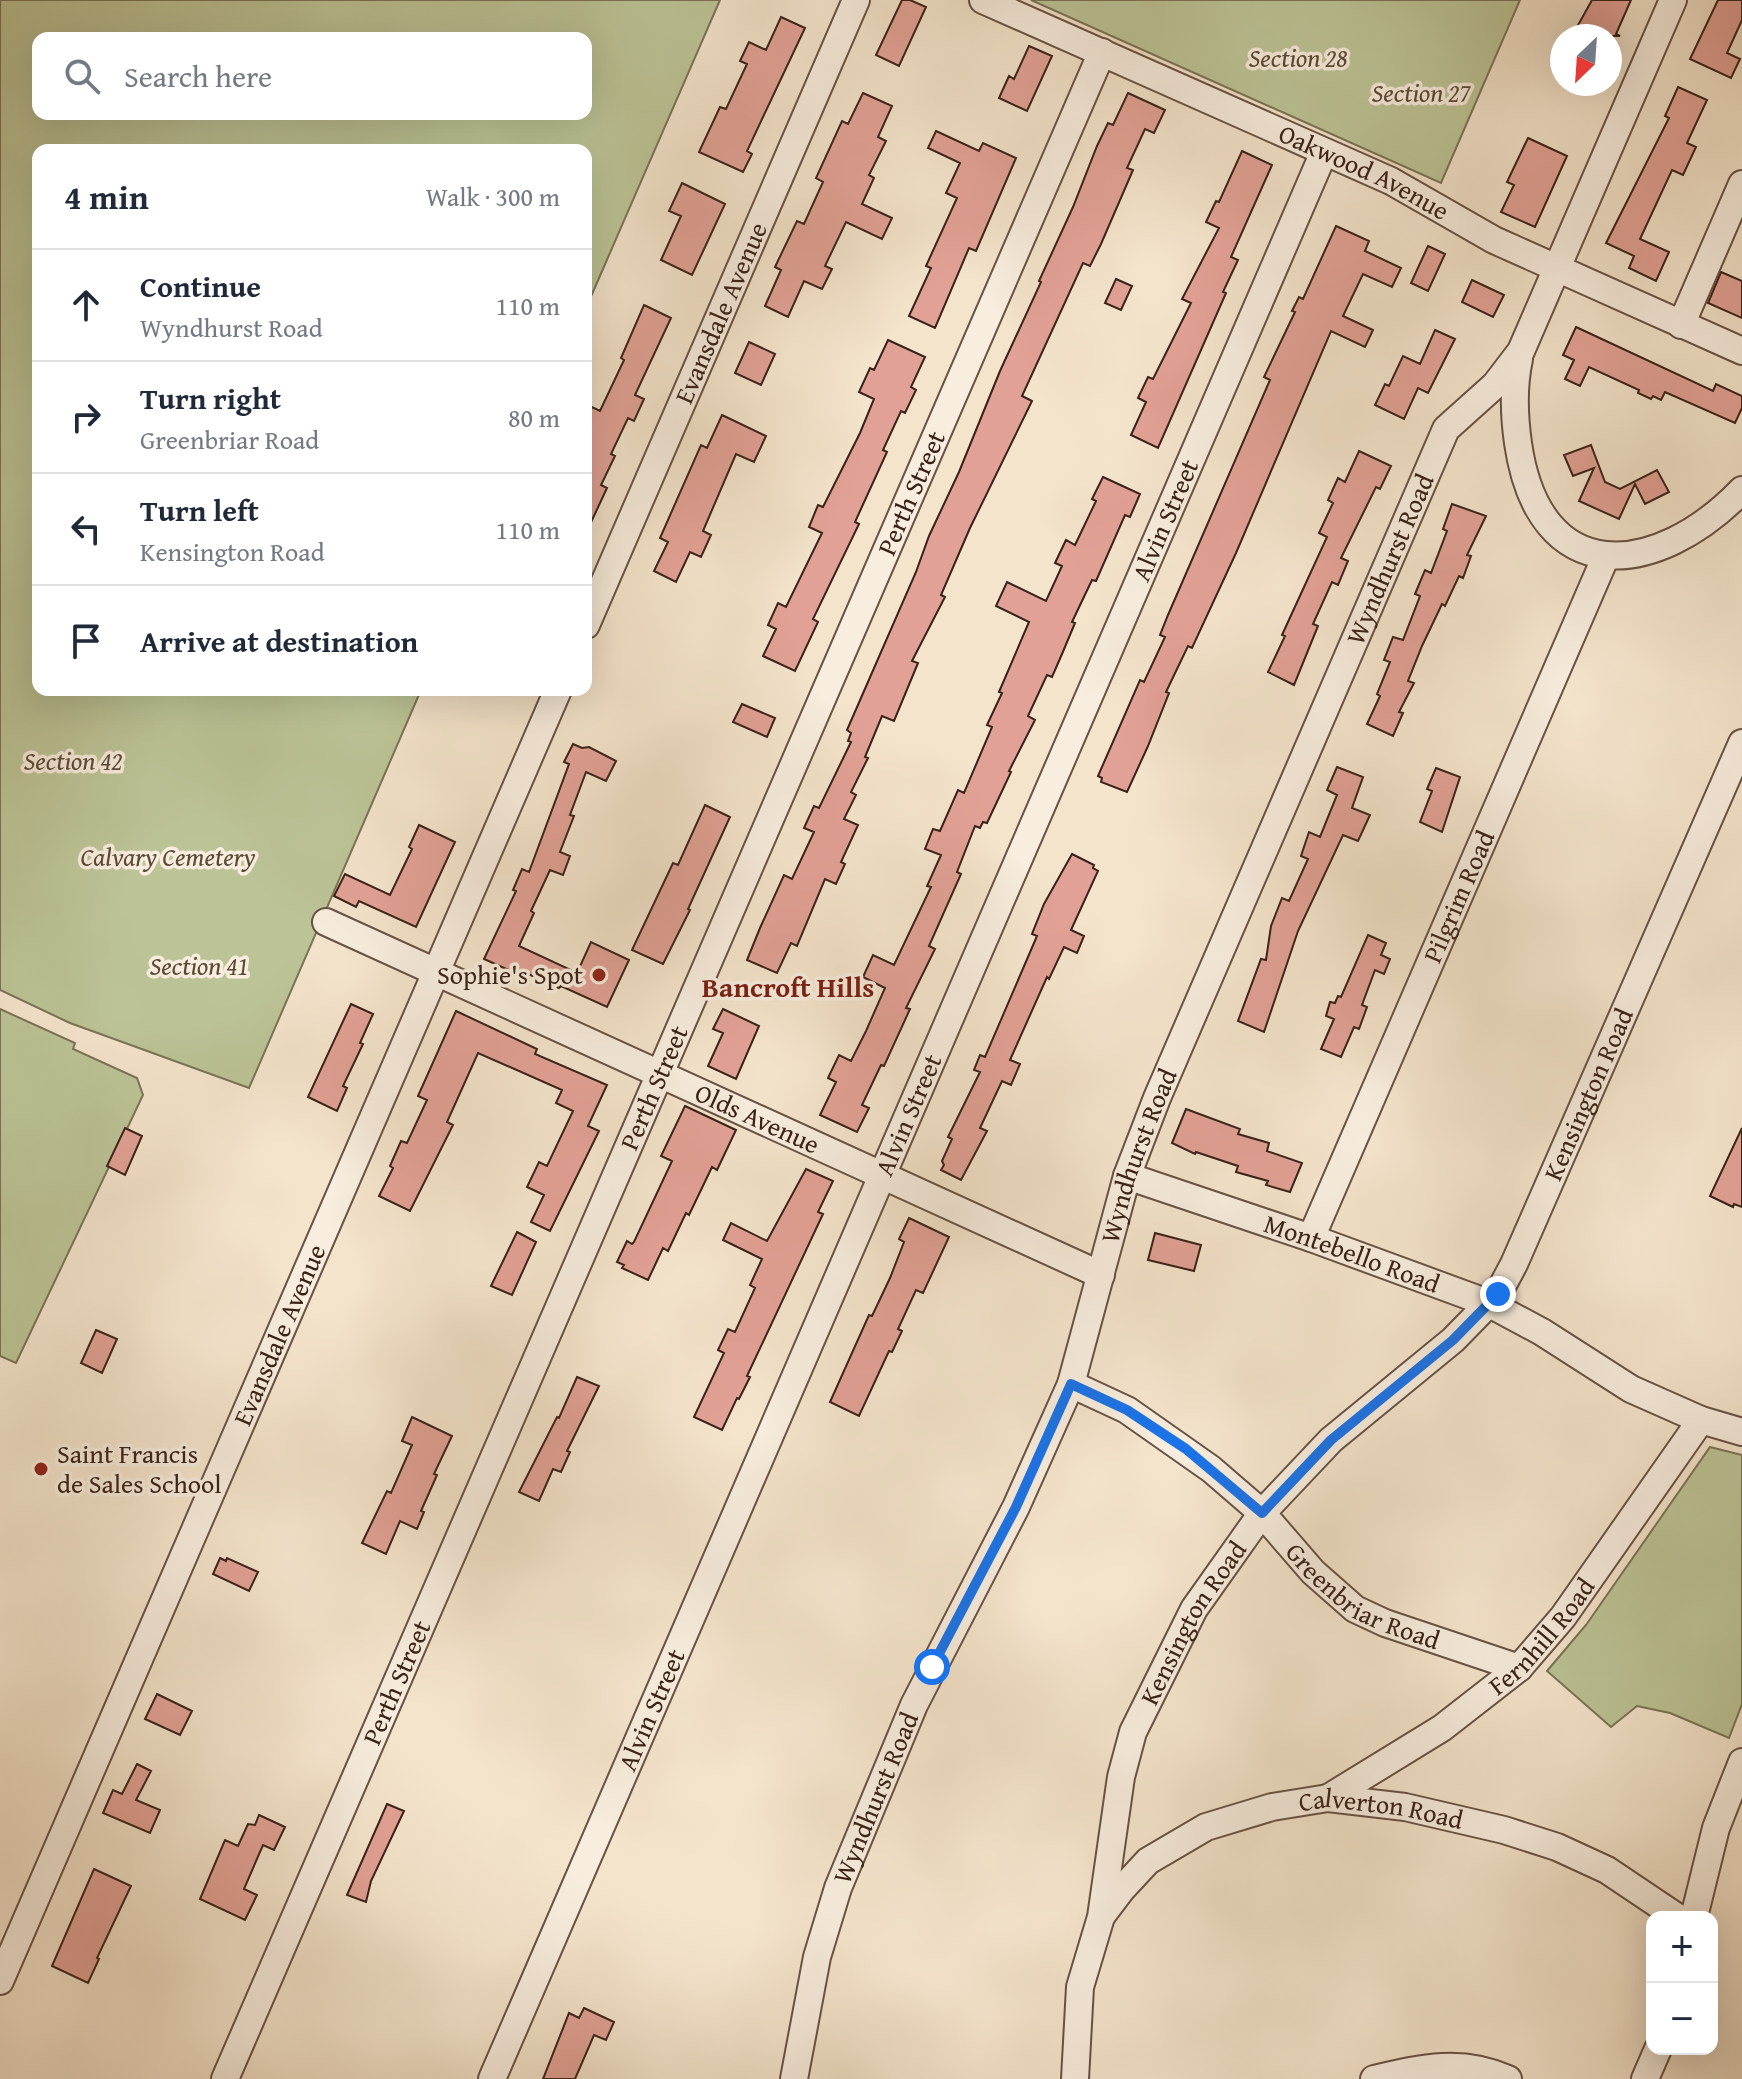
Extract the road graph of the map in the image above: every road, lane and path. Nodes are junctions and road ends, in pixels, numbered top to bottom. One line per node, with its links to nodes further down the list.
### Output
1 (856, 0): 15 (street, Evansdale Avenue)
2 (983, 0): 4 (street, Oakwood Avenue)
3 (1673, 0): 7 (street, Wyndhurst Road)
4 (1102, 52): 5 (street, Oakwood Avenue); 20 (street, Perth Street)
5 (1324, 152): 7 (street, Oakwood Avenue); 21 (street, Alvin Street)
6 (1742, 184): 8 (street)
7 (1556, 268): 8 (street, Oakwood Avenue); 9 (street, Wyndhurst Road)
8 (1681, 325): 10 (street, Oakwood Avenue)
9 (1521, 351): 11 (street, Wyndhurst Road); 12 (street)
10 (1742, 351)
11 (1459, 415): 12 (street); 22 (street, Wyndhurst Road)
12 (1517, 440): 14 (street)
13 (1740, 495): 14 (street)
14 (1606, 556): 23 (street, Pilgrim Road)
15 (592, 611)
16 (555, 696): 19 (street, Evansdale Avenue)
17 (1742, 743): 25 (street, Kensington Road)
18 (326, 922): 19 (street, Olds Avenue)
19 (436, 972): 20 (street, Olds Avenue); 36 (street, Evansdale Avenue)
20 (660, 1074): 21 (street, Olds Avenue); 38 (street, Perth Street)
21 (883, 1176): 24 (street, Olds Avenue); 39 (street, Alvin Street)
22 (1127, 1176): 23 (street, Montebello Road); 24 (street, Wyndhurst Road)
23 (1311, 1238): 25 (street, Montebello Road)
24 (1101, 1275): 26 (street, Wyndhurst Road)
25 (1488, 1303): 27 (street, Montebello Road); 29 (street, Kensington Road)
26 (1071, 1384): 29 (street, Greenbriar Road); 40 (street, Wyndhurst Road)
27 (1701, 1420): 28 (street, Montebello Road); 30 (street, Fernhill Road)
28 (1742, 1432)
29 (1262, 1513): 30 (street, Greenbriar Road); 35 (street, Kensington Road)
30 (1519, 1668): 32 (street, Fernhill Road)
31 (1742, 1762): 34 (street)
32 (1328, 1798): 33 (street, Calverton Road); 35 (street, Calverton Road)
33 (1668, 1911)
34 (1695, 1911)
35 (1101, 1917): 41 (street, Kensington Road)
36 (0, 1981)
37 (1655, 2055): 44 (street)
38 (225, 2079)
39 (492, 2079)
40 (794, 2079)
41 (1075, 2079)
42 (1374, 2079): 43 (street)
43 (1508, 2079)
44 (1645, 2079)

